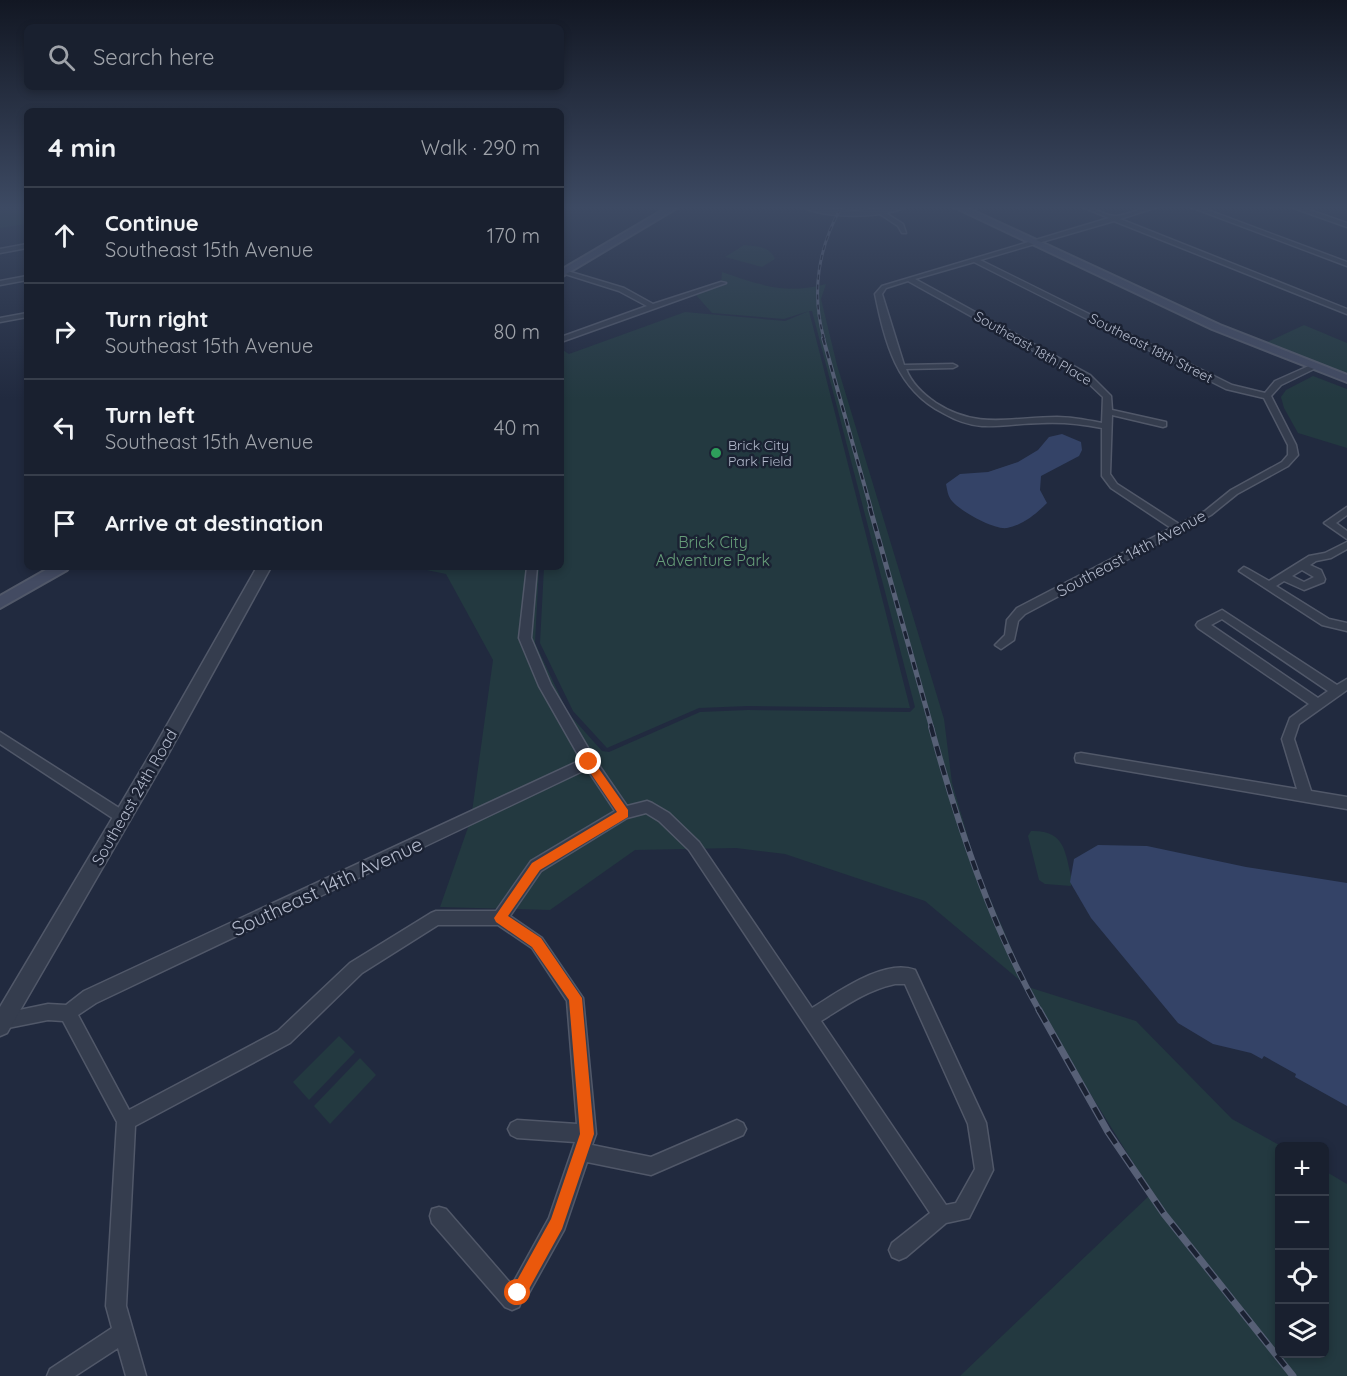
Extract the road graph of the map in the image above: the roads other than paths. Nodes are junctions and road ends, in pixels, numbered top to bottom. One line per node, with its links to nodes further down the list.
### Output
1 (939, 270): 7 (street)
2 (994, 270): 19 (street, Southeast 18th Street)
3 (1091, 270): 17 (main road)
4 (1242, 270): 11 (street)
5 (564, 273): 10 (street)
6 (24, 279): 8 (street)
7 (909, 279): 16 (street); 20 (street, Southeast 18th Place)
8 (0, 283)
9 (723, 283): 10 (street)
10 (652, 307): 14 (street)
11 (1347, 312)
12 (24, 316): 13 (street)
13 (0, 320)
14 (564, 339)
15 (952, 366): 16 (street)
16 (902, 367): 22 (street)
17 (1314, 367): 18 (main road); 19 (street)
18 (1347, 379)
19 (1267, 396): 24 (street, Southeast 14th Avenue)
20 (1108, 412): 21 (street); 22 (street)
21 (1163, 424)
22 (1106, 426): 24 (street)
23 (1347, 510): 25 (street)
24 (1178, 528): 36 (street, Southeast 14th Avenue)
25 (1347, 536)
26 (1347, 545): 27 (street)
27 (1304, 566): 32 (street); 32 (street)
28 (57, 570): 34 (main road)
29 (262, 570): 45 (street, Southeast 24th Road)
30 (532, 570): 41 (street)
31 (1244, 571): 33 (street)
32 (1285, 577): 33 (street)
33 (1269, 586): 35 (street)
34 (0, 603)
35 (1347, 627)
36 (1000, 645)
37 (1342, 688): 38 (street); 38 (street)
38 (1317, 704): 42 (street)
39 (0, 737): 45 (street)
40 (1081, 758): 42 (street)
41 (589, 762): 44 (street); 47 (street, Southeast 14th Avenue)
42 (1306, 795): 43 (street)
43 (1347, 803)
44 (624, 813): 46 (street); 48 (street)
45 (122, 817): 49 (street, Southeast 24th Road)
46 (500, 918): 50 (street); 53 (street)
47 (68, 1013): 49 (street); 50 (street)
48 (810, 1019): 55 (street); 55 (street)
49 (1, 1024)
50 (126, 1121): 58 (street)
51 (517, 1129): 53 (street)
52 (736, 1129): 54 (street)
53 (587, 1134): 54 (street)
54 (581, 1152): 56 (street)
55 (942, 1215): 57 (street)
56 (439, 1216)
57 (900, 1250)
58 (124, 1332): 59 (street); 60 (street)
59 (57, 1376)
60 (136, 1376)

